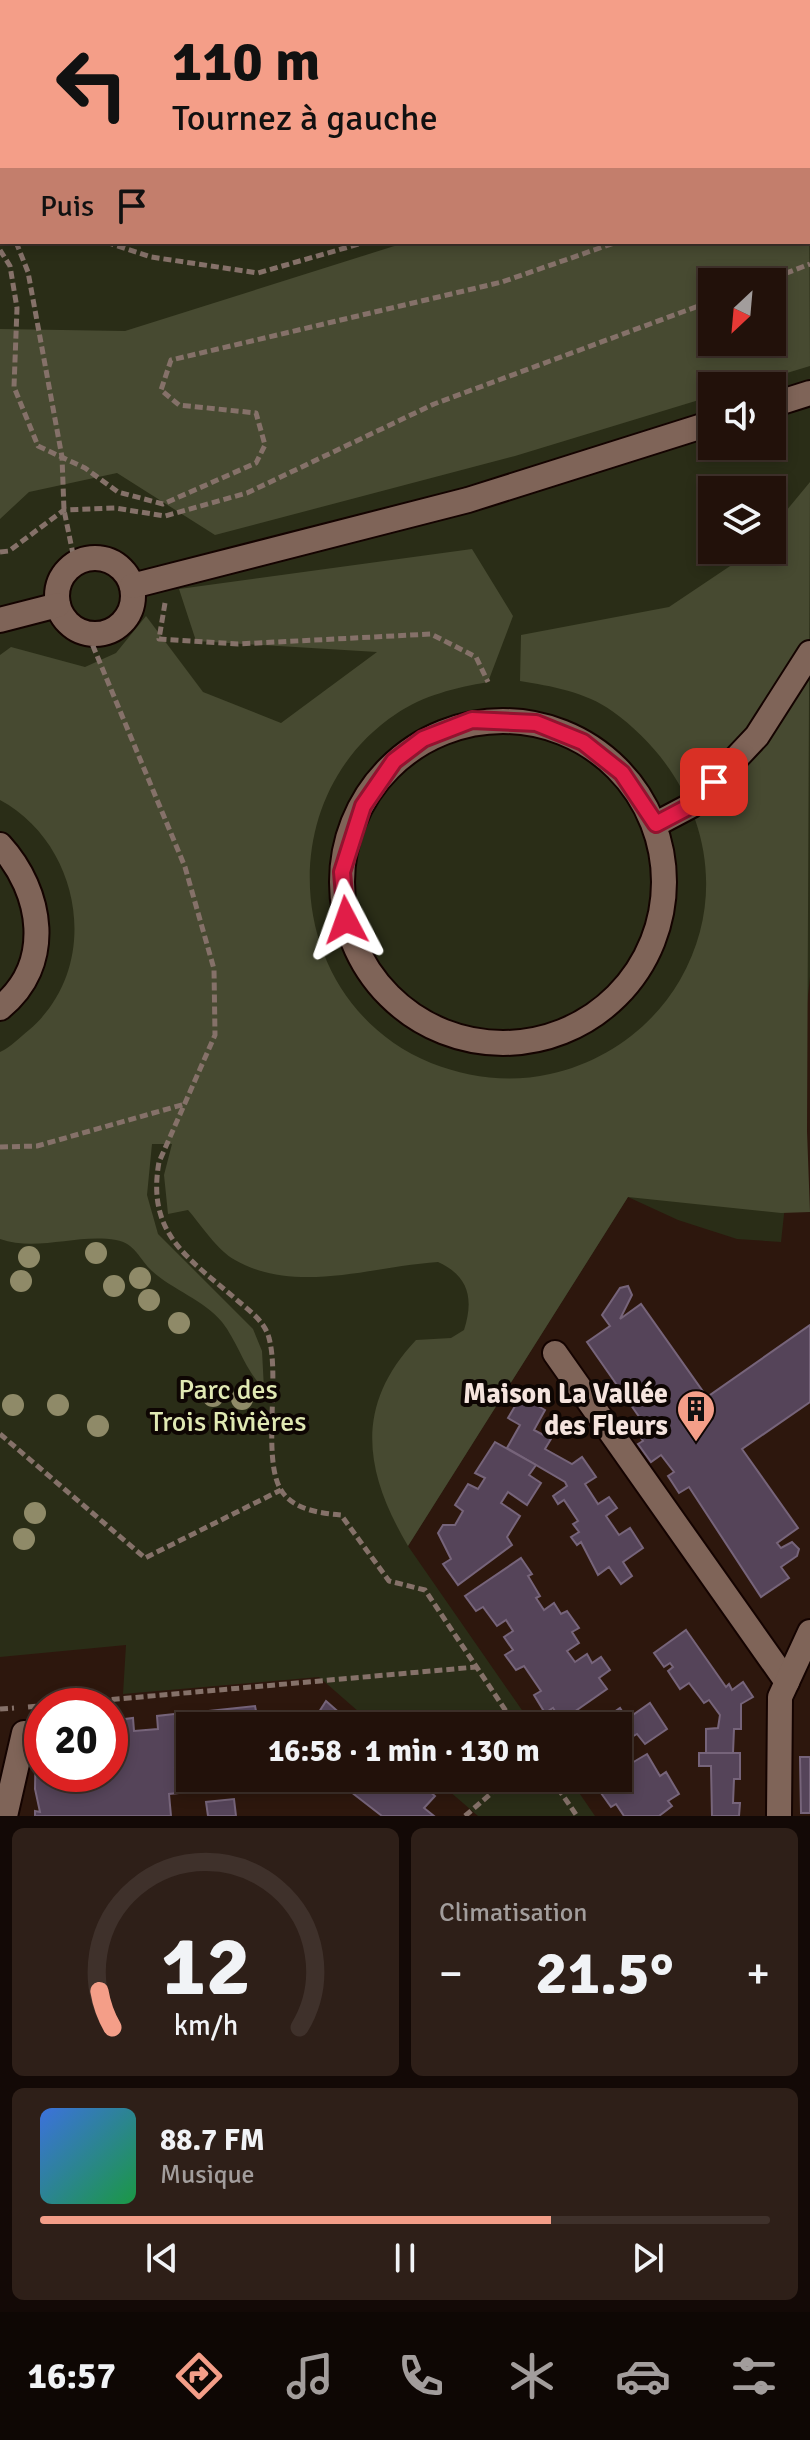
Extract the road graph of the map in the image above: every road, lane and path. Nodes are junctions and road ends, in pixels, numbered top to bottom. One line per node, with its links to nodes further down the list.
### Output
1 (17, 244): 12 (path)
2 (112, 244): 3 (path)
3 (359, 244)
4 (611, 244): 12 (path)
5 (0, 250): 12 (path)
6 (810, 264): 7 (path)
7 (786, 273)
8 (698, 306): 13 (path)
9 (810, 393): 10 (street)
10 (786, 401)
11 (698, 427): 16 (street)
12 (62, 457): 13 (path)
13 (64, 510): 14 (path); 15 (path)
14 (0, 552)
15 (75, 564): 17 (street); 18 (street)
16 (170, 577): 17 (street); 22 (path)
17 (132, 586): 20 (street)
18 (58, 605): 19 (street); 20 (street)
19 (0, 620)
20 (88, 634): 26 (path)
21 (810, 653): 23 (street)
22 (488, 682)
23 (656, 824): 23 (street)
24 (0, 845): 25 (street)
25 (0, 1008)
26 (185, 1104): 27 (path); 30 (path)
27 (0, 1147)
28 (555, 1353): 33 (street)
29 (0, 1434): 30 (path)
30 (281, 1490): 32 (path)
31 (810, 1632): 33 (street)
32 (477, 1667): 34 (path); 35 (path)
33 (787, 1682): 42 (street)
34 (0, 1709)
35 (507, 1712)
36 (24, 1733): 39 (street)
37 (493, 1792): 40 (path)
38 (561, 1792): 41 (path)
39 (5, 1816)
40 (465, 1816)
41 (577, 1816)
42 (779, 1816)

